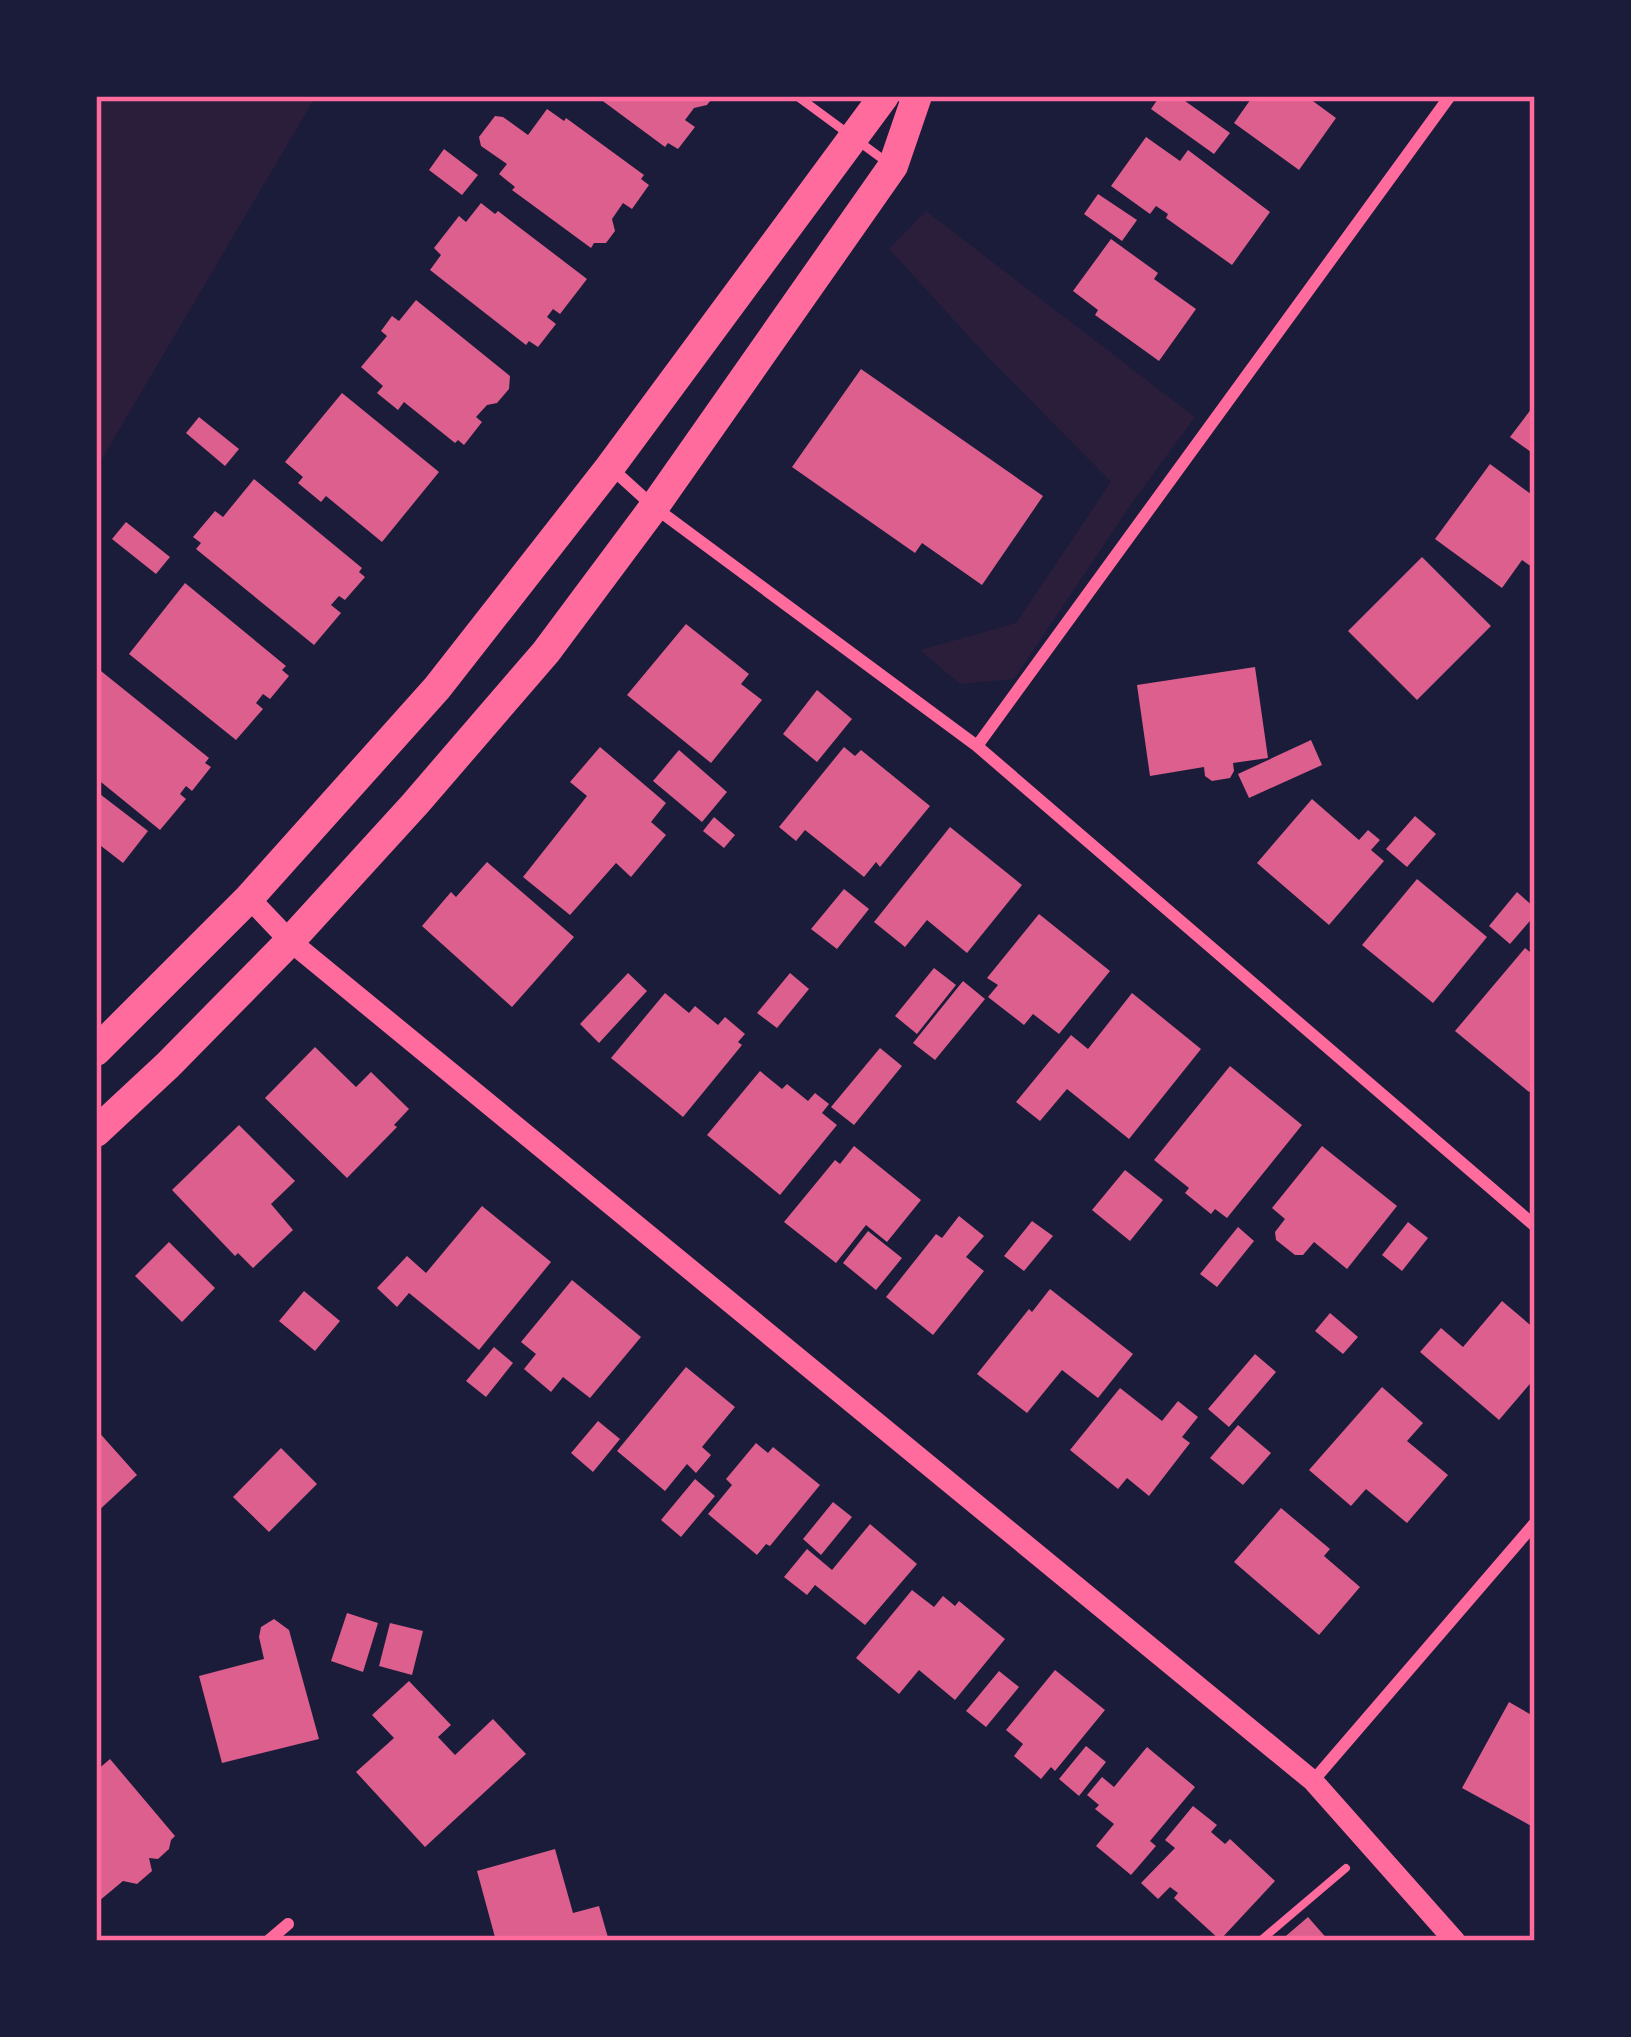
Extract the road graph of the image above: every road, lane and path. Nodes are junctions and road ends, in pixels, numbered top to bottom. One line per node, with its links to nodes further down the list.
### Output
1 (797, 96): 5 (lane)
2 (884, 96): 5 (main road)
3 (917, 96): 6 (main road)
4 (1450, 96): 9 (street)
5 (854, 139): 6 (lane); 7 (main road)
6 (892, 166): 8 (main road)
7 (610, 466): 8 (street); 10 (main road)
8 (654, 507): 9 (street); 11 (main road)
9 (977, 746): 14 (street)
10 (249, 898): 11 (street); 12 (main road)
11 (290, 941): 13 (main road); 16 (street)
12 (96, 1052)
13 (96, 1132)
14 (1535, 1226)
15 (1535, 1523): 16 (street)
16 (1313, 1781): 17 (street)
17 (1371, 1847): 20 (path); 21 (street)
18 (288, 1924): 19 (street)
19 (268, 1941)
20 (1260, 1941)
21 (1455, 1941)

